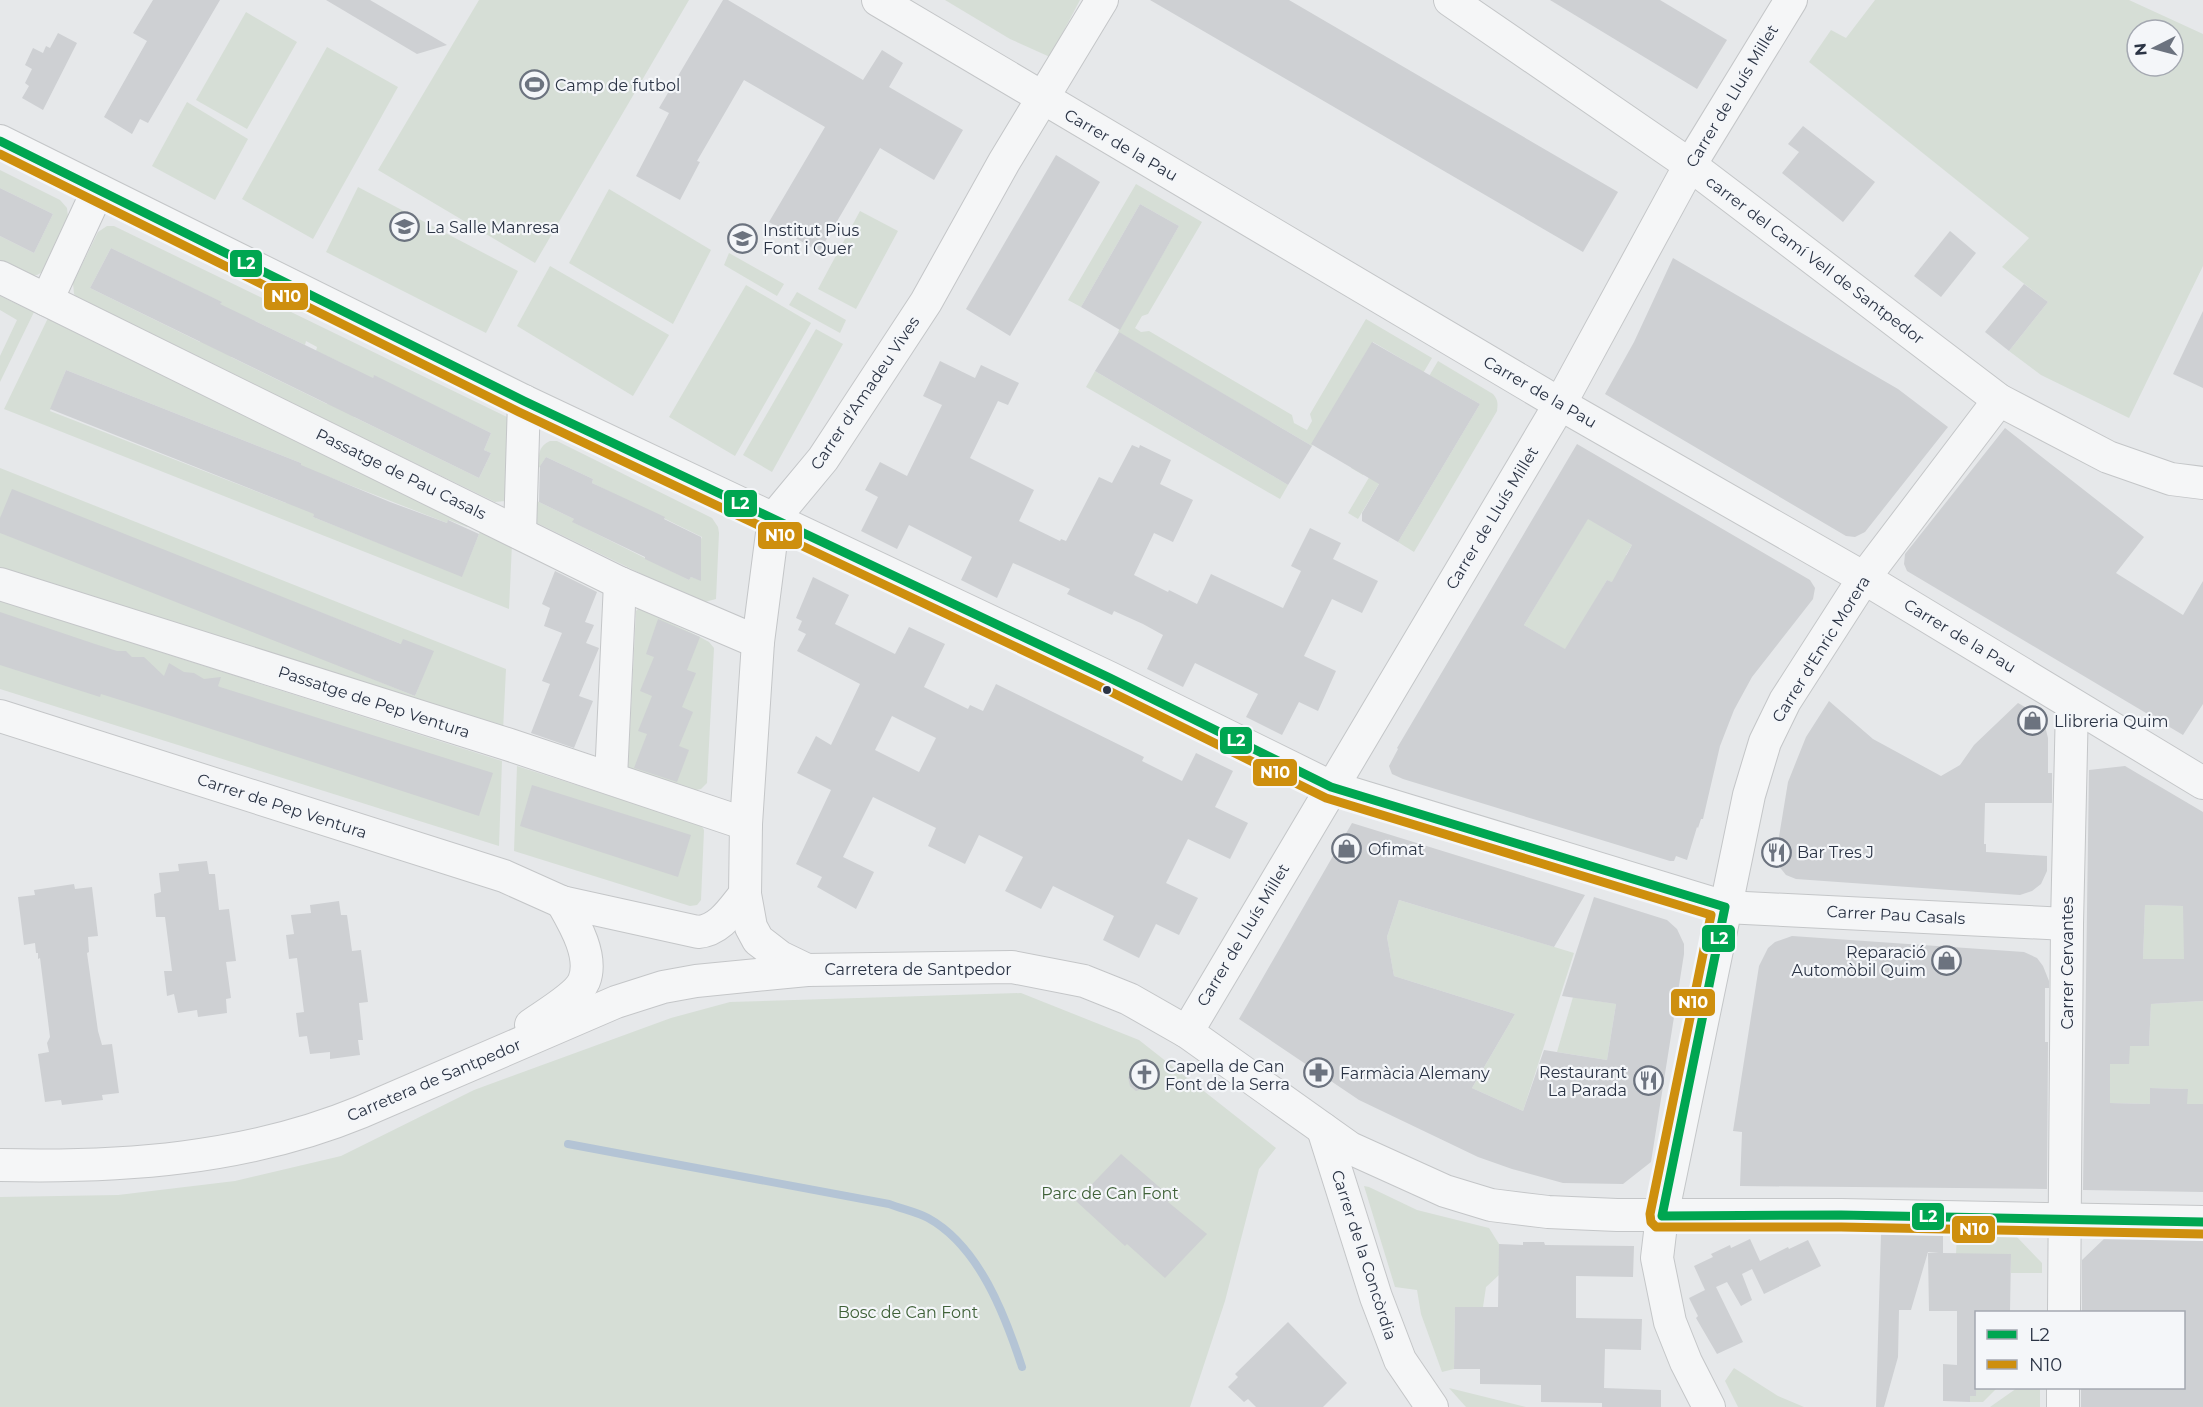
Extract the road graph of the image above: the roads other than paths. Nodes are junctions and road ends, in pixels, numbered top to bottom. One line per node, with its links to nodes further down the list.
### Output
1 (878, 0): 5 (street, Carrer de la Pau)
2 (1102, 0): 5 (street, Carrer d'Amadeu Vives)
3 (1450, 0): 7 (street, carrer del Camí Vell de Santpedor)
4 (1791, 0): 7 (street, Carrer de Lluís Millet)
5 (1044, 99): 13 (street, Carrer de la Pau); 15 (street, Carrer d'Amadeu Vives)
6 (0, 141): 8 (street, Carrer Pau Casals)
7 (1690, 165): 11 (street, carrer del Camí Vell de Santpedor); 13 (street, Carrer de Lluís Millet)
8 (98, 190): 10 (street); 12 (street, Carrer Pau Casals)
9 (0, 277): 10 (street, Passatge de Pau Casals)
10 (47, 300): 16 (street, Passatge de Pau Casals)
11 (1999, 400): 14 (street); 17 (street, Carrer d'Enric Morera)
12 (524, 401): 15 (street, Carrer Pau Casals); 16 (street)
13 (1560, 404): 17 (street, Carrer de la Pau); 25 (street, Carrer de Lluís Millet)
14 (2203, 483)
15 (774, 518): 20 (street); 25 (street, Carrer Pau Casals)
16 (520, 533): 18 (street, Passatge de Pau Casals)
17 (1864, 578): 21 (street, Carrer de la Pau); 29 (street, Carrer d'Enric Morera)
18 (620, 583): 20 (street, Passatge de Pau Casals); 23 (street)
19 (0, 584): 23 (street, Passatge de Pep Ventura)
20 (758, 642): 26 (street)
21 (2072, 705): 24 (street, Carrer de la Pau); 30 (street, Carrer Cervantes)
22 (0, 716): 28 (street, Carrer de Pep Ventura)
23 (611, 778): 26 (street, Passatge de Pep Ventura)
24 (2203, 783)
25 (1331, 787): 29 (street, Carrer Pau Casals); 32 (street, Carrer de Lluís Millet)
26 (746, 824): 27 (street)
27 (745, 894): 28 (street, Carrer de Pep Ventura); 31 (street)
28 (562, 902): 33 (street)
29 (1725, 907): 30 (street, Carrer Pau Casals); 36 (street, Carrer d'Enric Morera)
30 (2067, 924): 37 (street, Carrer Cervantes)
31 (807, 970): 32 (street, Carretera de Santpedor); 33 (street, Carretera de Santpedor)
32 (1186, 1032): 34 (street, Carretera de Santpedor)
33 (489, 1056): 35 (street, Carretera de Santpedor)
34 (1323, 1129): 36 (street, Carretera de Santpedor); 41 (street, Carrer de la Concòrdia)
35 (0, 1165)
36 (1662, 1216): 37 (street, Carretera de Santpedor); 42 (street, Carrer d'Enric Morera)
37 (2066, 1221): 38 (street, Carretera de Santpedor); 39 (street, Carrer Cervantes)
38 (2203, 1222)
39 (2064, 1311)
40 (2063, 1389): 43 (street)
41 (1432, 1407)
42 (1709, 1407)
43 (2063, 1407)

